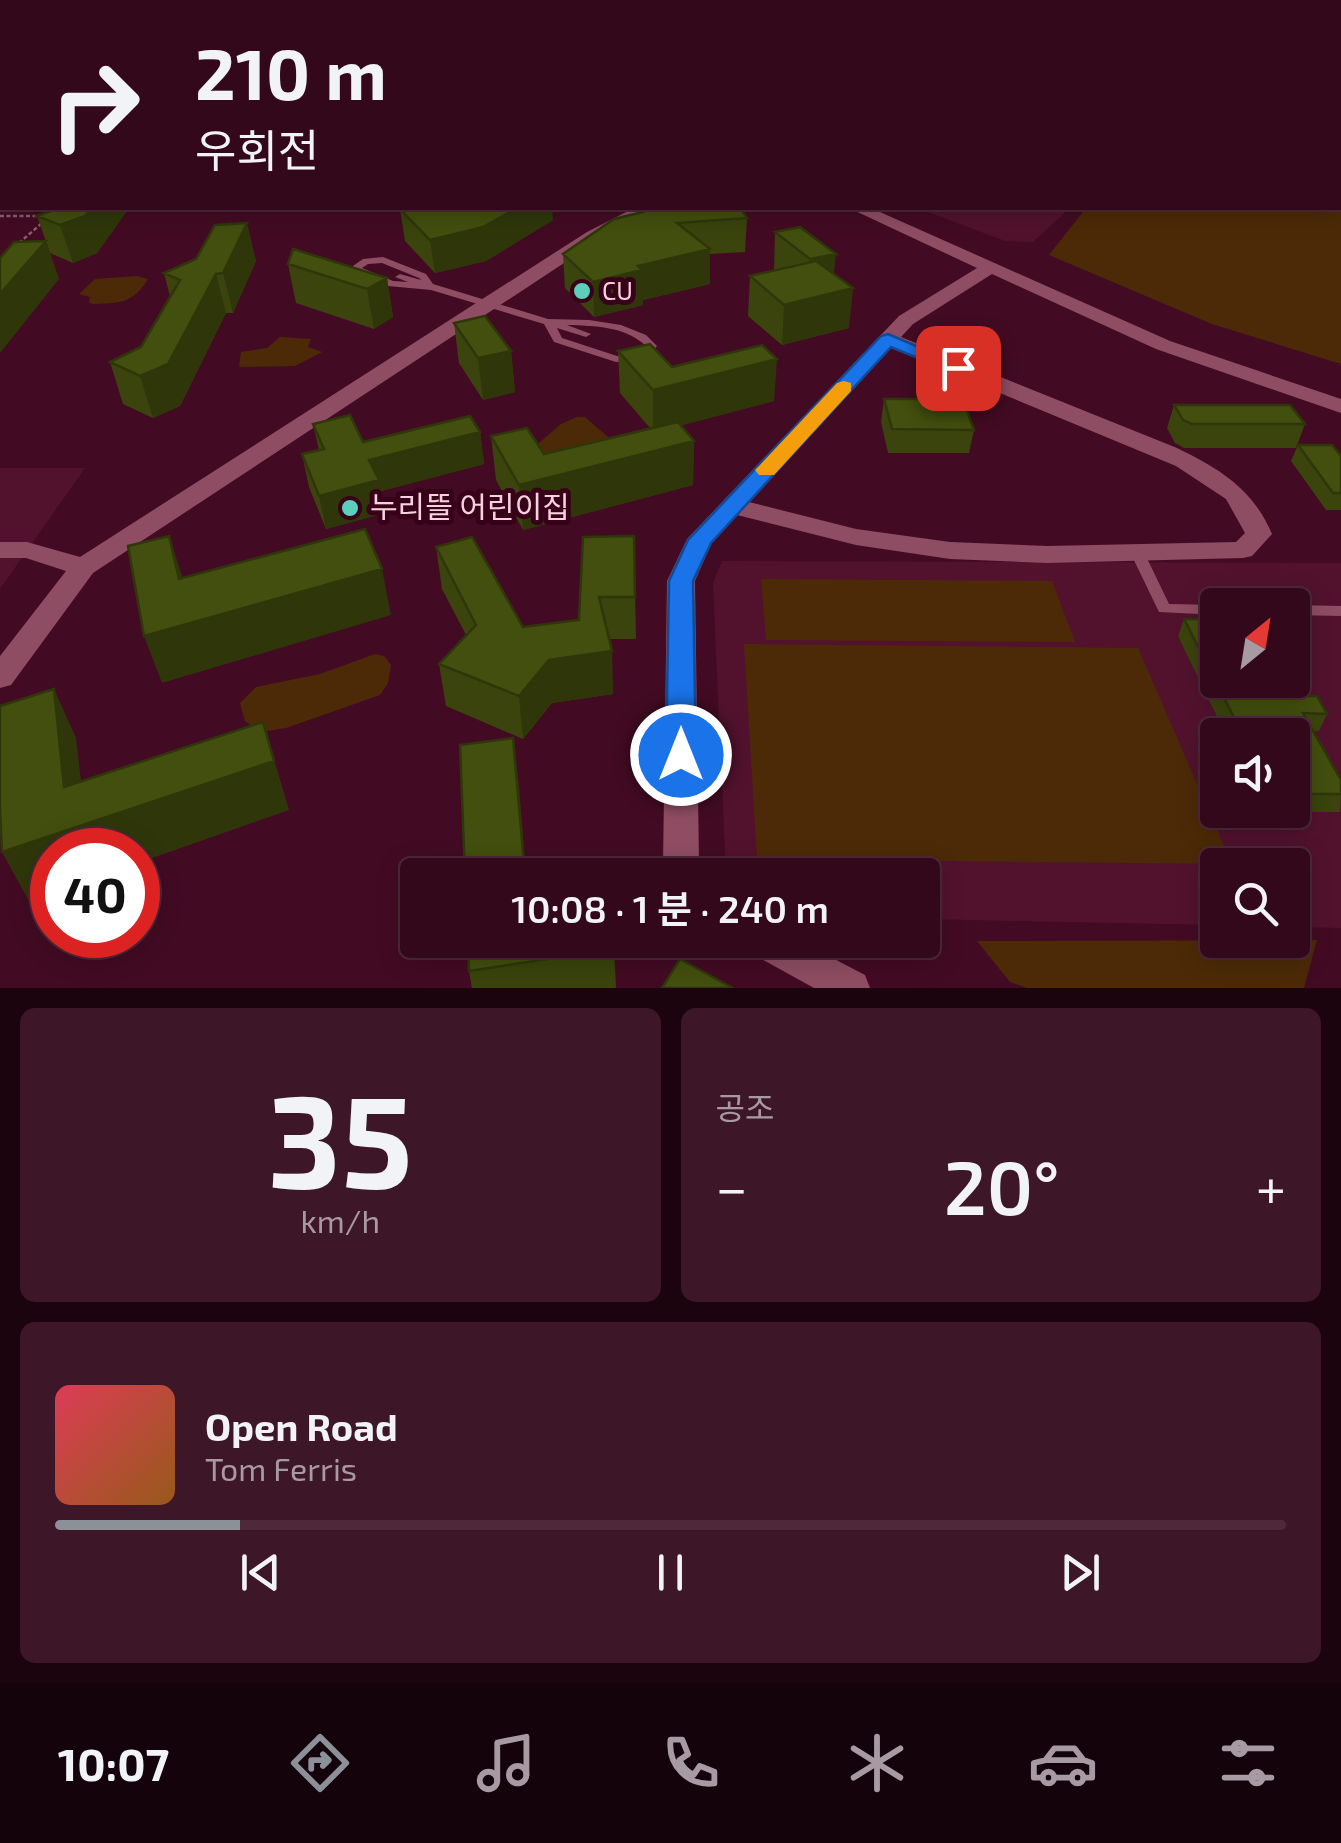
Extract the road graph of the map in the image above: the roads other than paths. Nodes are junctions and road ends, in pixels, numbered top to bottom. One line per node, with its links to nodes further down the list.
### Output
1 (642, 210): 6 (street)
2 (862, 210): 3 (street)
3 (990, 267): 9 (street); 10 (street)
4 (400, 276): 5 (lane)
5 (430, 287): 5 (lane); 6 (lane)
6 (487, 304): 7 (lane); 14 (street)
7 (548, 322): 7 (lane); 8 (lane)
8 (586, 334)
9 (888, 340): 11 (street); 13 (street)
10 (1341, 406)
11 (734, 506): 13 (street); 19 (street)
12 (0, 550): 14 (street)
13 (1137, 552): 15 (lane)
14 (83, 566): 18 (street)
15 (1200, 610)
16 (1310, 610): 17 (lane)
17 (1341, 610)
18 (0, 677)
19 (681, 858)
20 (795, 958): 21 (street)
21 (851, 988)

